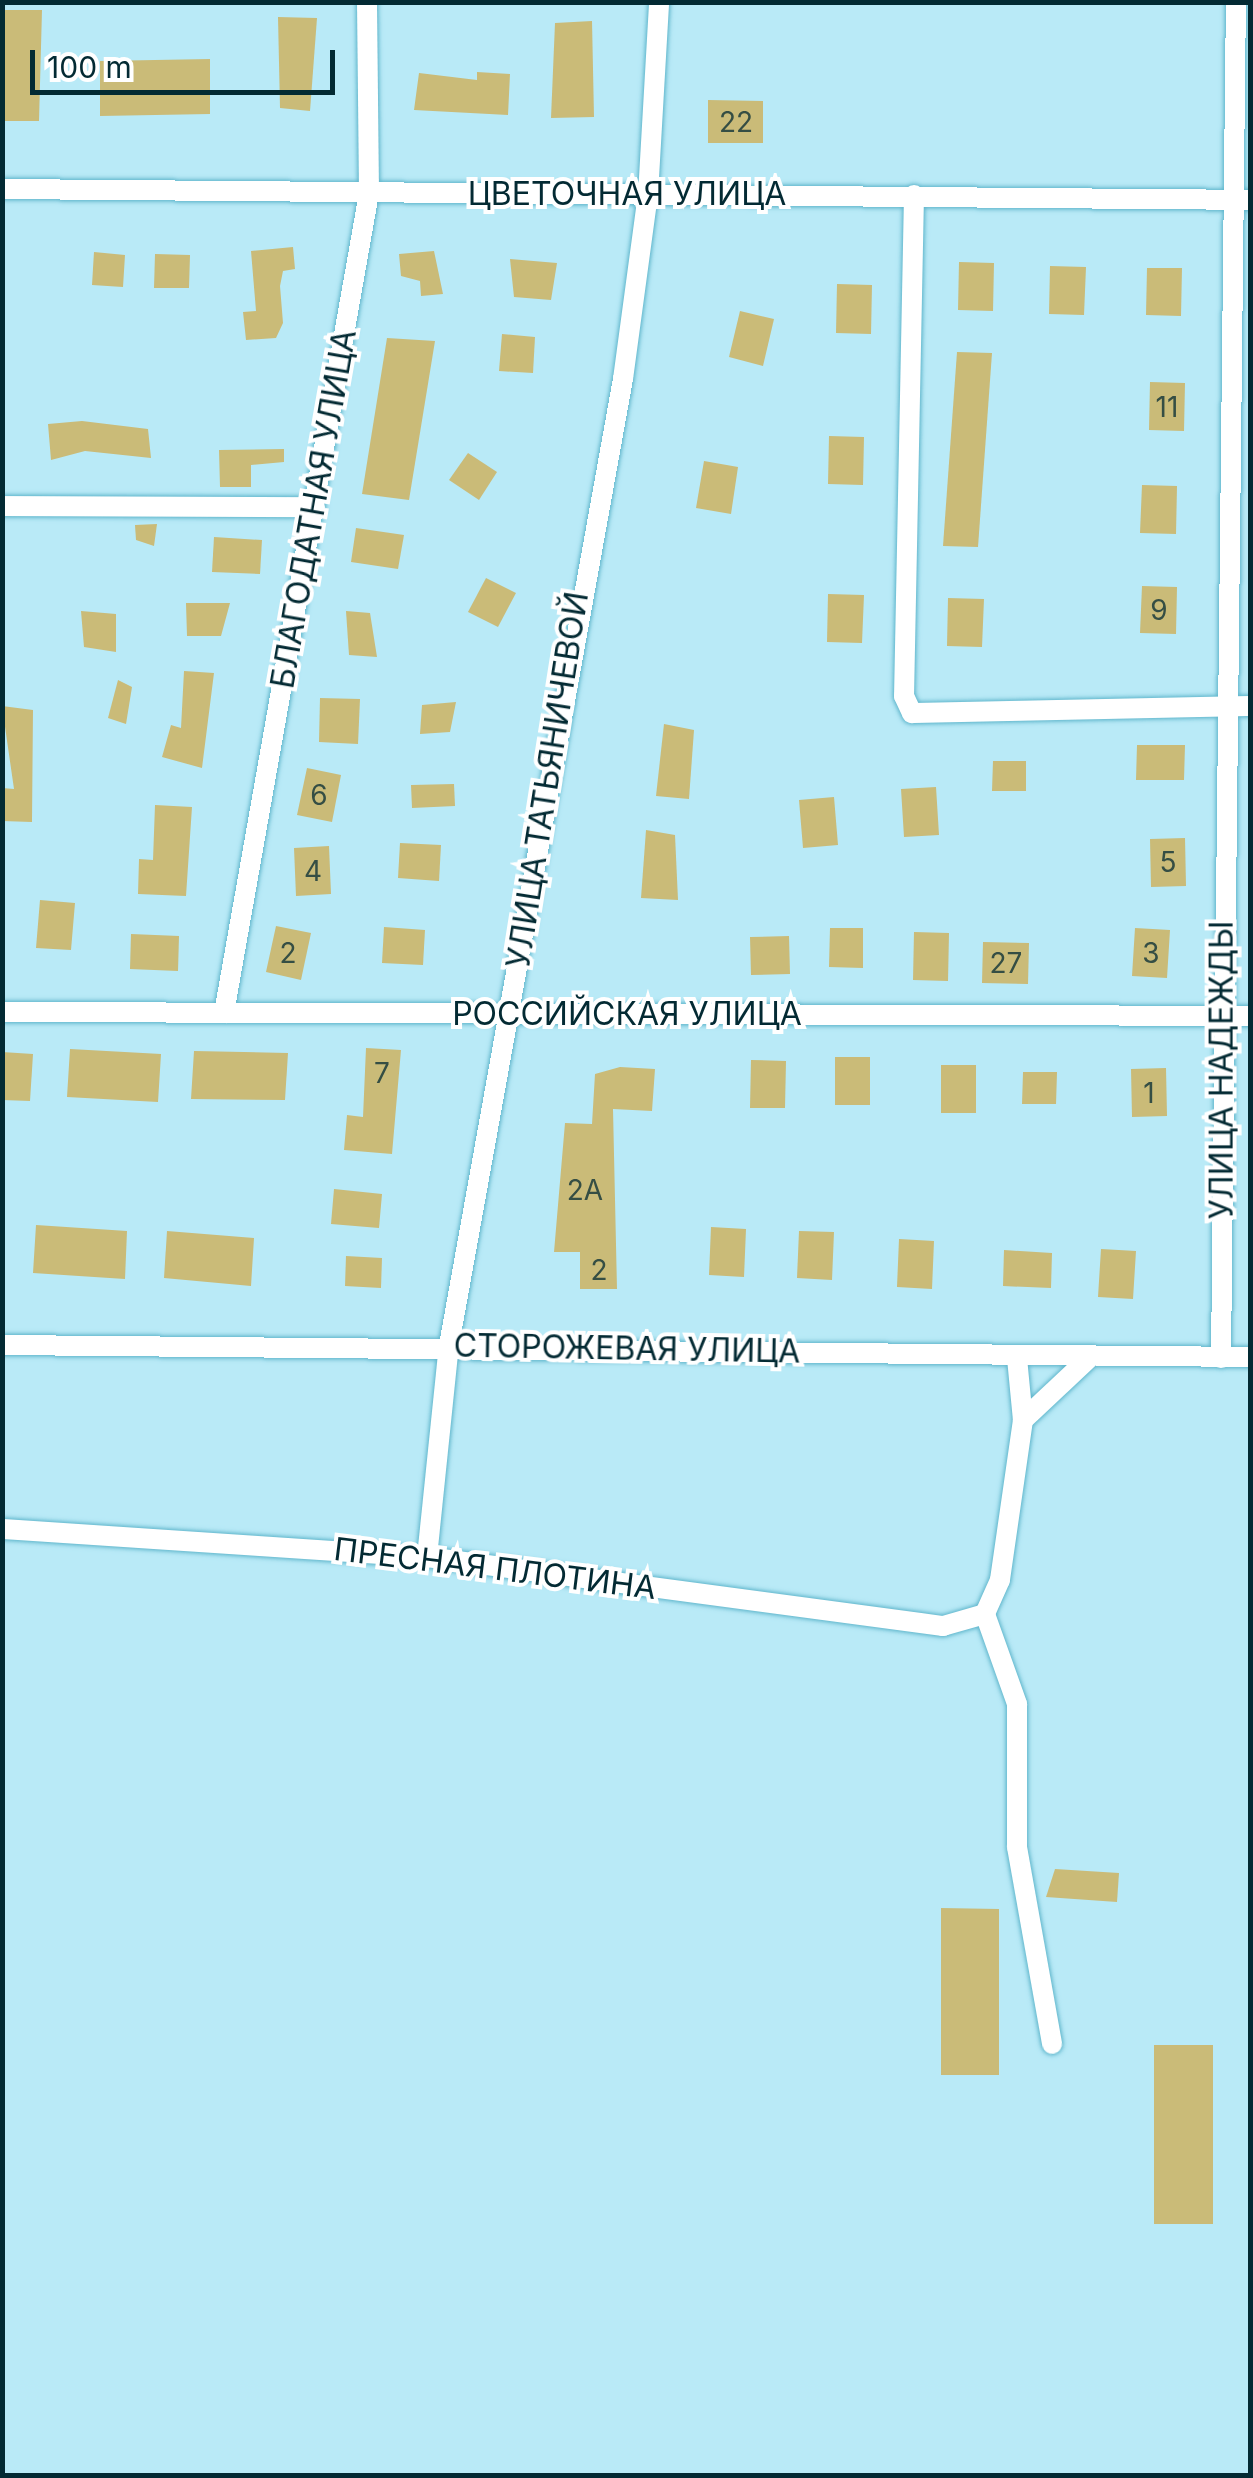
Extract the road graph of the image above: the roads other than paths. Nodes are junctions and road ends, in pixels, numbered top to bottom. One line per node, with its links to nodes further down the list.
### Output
1 (367, 2): 5 (street, БЛАГОДАТНАЯ УЛИЦА)
2 (659, 2): 6 (street, УЛИЦА ТАТЬЯНИЧЕВОЙ)
3 (1236, 2): 8 (street, УЛИЦА НАДЕЖДЫ)
4 (2, 188): 5 (street, ЦВЕТОЧНАЯ УЛИЦА)
5 (369, 193): 6 (street, ЦВЕТОЧНАЯ УЛИЦА); 10 (street, БЛАГОДАТНАЯ УЛИЦА)
6 (648, 195): 7 (street, ЦВЕТОЧНАЯ УЛИЦА); 15 (street, УЛИЦА ТАТЬЯНИЧЕВОЙ)
7 (914, 195): 8 (street, ЦВЕТОЧНАЯ УЛИЦА); 12 (street)
8 (1242, 200): 12 (street, УЛИЦА НАДЕЖДЫ)
9 (2, 506): 10 (street)
10 (315, 507): 14 (street, БЛАГОДАТНАЯ УЛИЦА)
11 (1250, 706): 12 (street)
12 (1228, 707): 16 (street, УЛИЦА НАДЕЖДЫ)
13 (2, 1012): 14 (street, РОССИЙСКАЯ УЛИЦА)
14 (224, 1012): 15 (street, РОССИЙСКАЯ УЛИЦА)
15 (510, 1014): 16 (street, РОССИЙСКАЯ УЛИЦА); 19 (street, УЛИЦА ТАТЬЯНИЧЕВОЙ)
16 (1220, 1014): 17 (street, РОССИЙСКАЯ УЛИЦА); 22 (street, УЛИЦА НАДЕЖДЫ)
17 (1250, 1016)
18 (2, 1345): 19 (street, СТОРОЖЕВАЯ УЛИЦА)
19 (450, 1345): 20 (street, СТОРОЖЕВАЯ УЛИЦА); 26 (street, УЛИЦА ТАТЬЯНИЧЕВОЙ)
20 (1017, 1358): 21 (street, СТОРОЖЕВАЯ УЛИЦА); 24 (street)
21 (1089, 1358): 22 (street, СТОРОЖЕВАЯ УЛИЦА); 24 (street)
22 (1221, 1358): 23 (street, СТОРОЖЕВАЯ УЛИЦА)
23 (1250, 1358)
24 (1024, 1420): 27 (street)
25 (2, 1528): 26 (street, ПРЕСНАЯ ПЛОТИНА)
26 (427, 1557): 27 (street, ПРЕСНАЯ ПЛОТИНА)
27 (984, 1614): 28 (street)
28 (1052, 2044)

